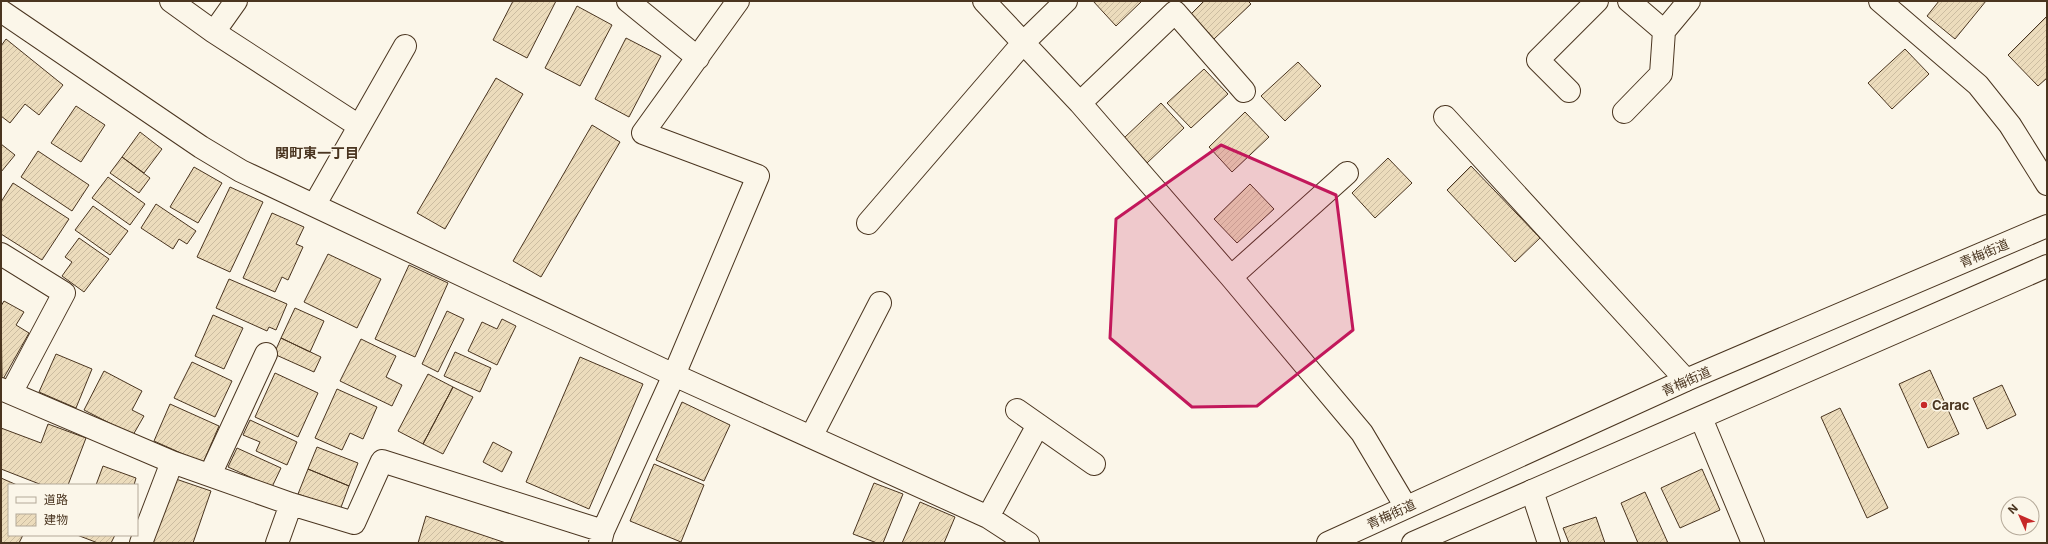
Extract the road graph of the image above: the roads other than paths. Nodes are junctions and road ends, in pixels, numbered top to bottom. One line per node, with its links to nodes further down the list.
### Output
1 (171, 1): 13 (street)
2 (236, 1): 13 (street)
3 (628, 1): 16 (street)
4 (738, 1): 16 (street)
5 (984, 1): 14 (street)
6 (1066, 1): 14 (street)
7 (1597, 1): 18 (street)
8 (1629, 1): 12 (street)
9 (1689, 1): 12 (street)
10 (1887, 3): 24 (street)
11 (1, 11): 25 (street)
12 (1664, 31): 20 (street)
13 (214, 32): 22 (street)
14 (1023, 43): 19 (street); 26 (street)
15 (405, 46): 22 (street)
16 (698, 58): 33 (street)
17 (1244, 91): 19 (street)
18 (1568, 91)
19 (1080, 103): 30 (street)
20 (1624, 112)
21 (1445, 117): 34 (street)
22 (359, 126): 25 (street)
23 (1347, 173): 30 (street)
24 (2047, 184)
25 (315, 204): 33 (street)
26 (868, 223)
27 (2047, 226): 34 (street, 青梅街道)
28 (1, 254): 35 (street)
29 (2047, 266): 37 (street)
30 (1231, 277): 45 (street)
31 (880, 303): 39 (street)
32 (266, 354): 42 (street)
33 (674, 375): 39 (street); 47 (street)
34 (1686, 380): 45 (street, 青梅街道)
35 (6, 391): 40 (street)
36 (1017, 410): 38 (street)
37 (1701, 418): 43 (street); 54 (street)
38 (1038, 425): 41 (street); 46 (street)
39 (811, 437): 46 (street)
40 (172, 462): 42 (street); 49 (street)
41 (1094, 464)
42 (210, 475): 44 (street)
43 (1532, 491): 48 (street); 53 (street)
44 (290, 504): 47 (street); 50 (street)
45 (1406, 507): 52 (street, 青梅街道)
46 (988, 517): 51 (street)
47 (601, 537)
48 (1425, 541)
49 (141, 543)
50 (277, 543)
51 (1028, 543)
52 (1328, 543)
53 (1549, 543)
54 (1753, 543)

